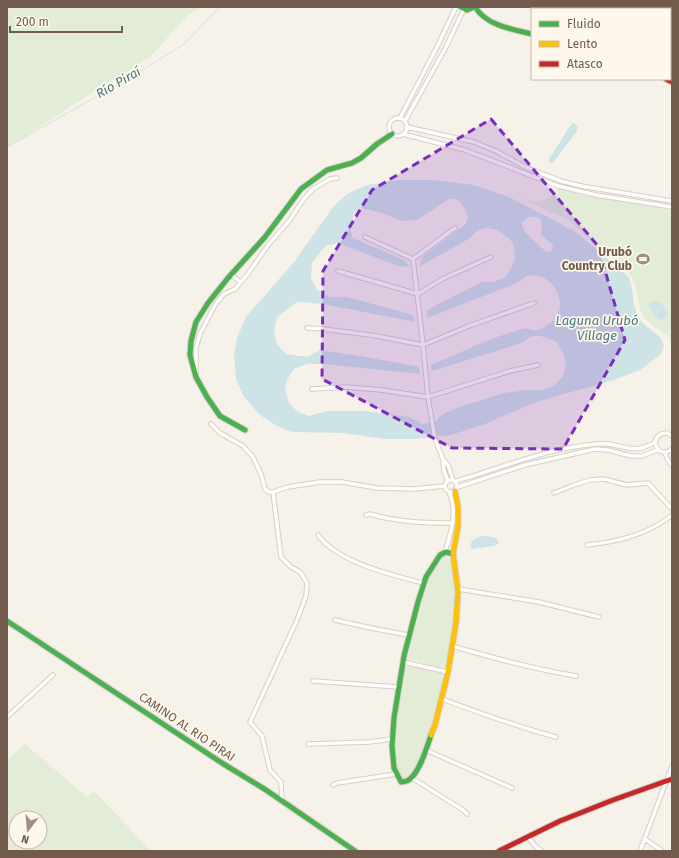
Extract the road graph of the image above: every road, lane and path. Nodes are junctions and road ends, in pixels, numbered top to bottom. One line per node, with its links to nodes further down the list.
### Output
1 (456, 7): 5 (street)
2 (475, 7): 3 (street); 4 (street)
3 (462, 8): 6 (street)
4 (531, 34)
5 (400, 118): 6 (street); 8 (street)
6 (405, 121): 7 (street)
7 (407, 126): 9 (street); 11 (street)
8 (392, 134): 9 (street); 20 (street)
9 (403, 134): 12 (street)
10 (337, 178): 21 (street)
11 (609, 191): 12 (street); 13 (street)
12 (608, 196): 14 (street)
13 (672, 201)
14 (672, 207)
15 (455, 228): 18 (street)
16 (365, 237): 18 (street)
17 (491, 257): 22 (street)
18 (413, 259): 22 (street)
19 (338, 271): 22 (street)
20 (232, 274): 21 (street); 27 (street)
21 (240, 282): 27 (street)
22 (418, 294): 25 (street)
23 (534, 303): 25 (street)
24 (307, 328): 25 (street)
25 (423, 345): 29 (street)
26 (538, 364): 29 (street)
27 (196, 377): 31 (street)
28 (312, 389): 29 (street)
29 (428, 397): 41 (street)
30 (211, 424): 47 (street)
31 (245, 430)
32 (671, 435): 33 (street)
33 (655, 442): 34 (street); 35 (street)
34 (619, 447): 37 (street); 39 (street)
35 (658, 450): 38 (street); 39 (street)
36 (672, 450): 38 (street)
37 (552, 452): 40 (street); 43 (street)
38 (664, 452): 42 (street)
39 (617, 453): 40 (street)
40 (554, 458): 46 (street)
41 (442, 460): 43 (street); 44 (street)
42 (672, 466)
43 (454, 480): 44 (street); 46 (street)
44 (448, 481): 45 (street)
45 (445, 486): 47 (street); 48 (street)
46 (456, 489): 48 (street); 57 (street)
47 (273, 492): 84 (street)
48 (449, 492): 53 (street)
49 (554, 493): 50 (street)
50 (672, 509)
51 (366, 515): 53 (street)
52 (672, 515): 55 (street)
53 (453, 523): 56 (street)
54 (318, 535): 58 (street)
55 (587, 545)
56 (445, 552): 57 (street); 58 (street)
57 (453, 554): 59 (street)
58 (423, 583): 63 (street)
59 (458, 588): 60 (street); 64 (street)
60 (599, 617)
61 (335, 620): 63 (street)
62 (7, 621): 84 (street, CAMINO AL RIO PIRAI)
63 (408, 634): 65 (street)
64 (452, 646): 66 (street); 68 (street)
65 (403, 662): 66 (street); 70 (street)
66 (448, 672): 71 (street)
67 (52, 675): 72 (street)
68 (576, 676)
69 (313, 681): 70 (street)
70 (398, 687): 74 (street)
71 (442, 699): 73 (street); 76 (street)
72 (7, 717)
73 (556, 737)
74 (392, 739): 75 (street); 78 (street)
75 (308, 744)
76 (426, 750): 79 (street); 83 (street)
77 (672, 766): 81 (street)
78 (396, 774): 79 (street); 82 (street)
79 (412, 778): 85 (street)
80 (672, 779): 81 (street)
81 (665, 782): 86 (street); 87 (street)
82 (333, 785)
83 (512, 788)
84 (282, 801): 88 (street, CAMINO AL RIO PIRAI)
85 (467, 814)
86 (528, 837): 89 (street); 90 (street)
87 (644, 839): 91 (street); 92 (street)
88 (355, 851)
89 (499, 851)
90 (542, 851)
91 (640, 851)
92 (662, 851)

